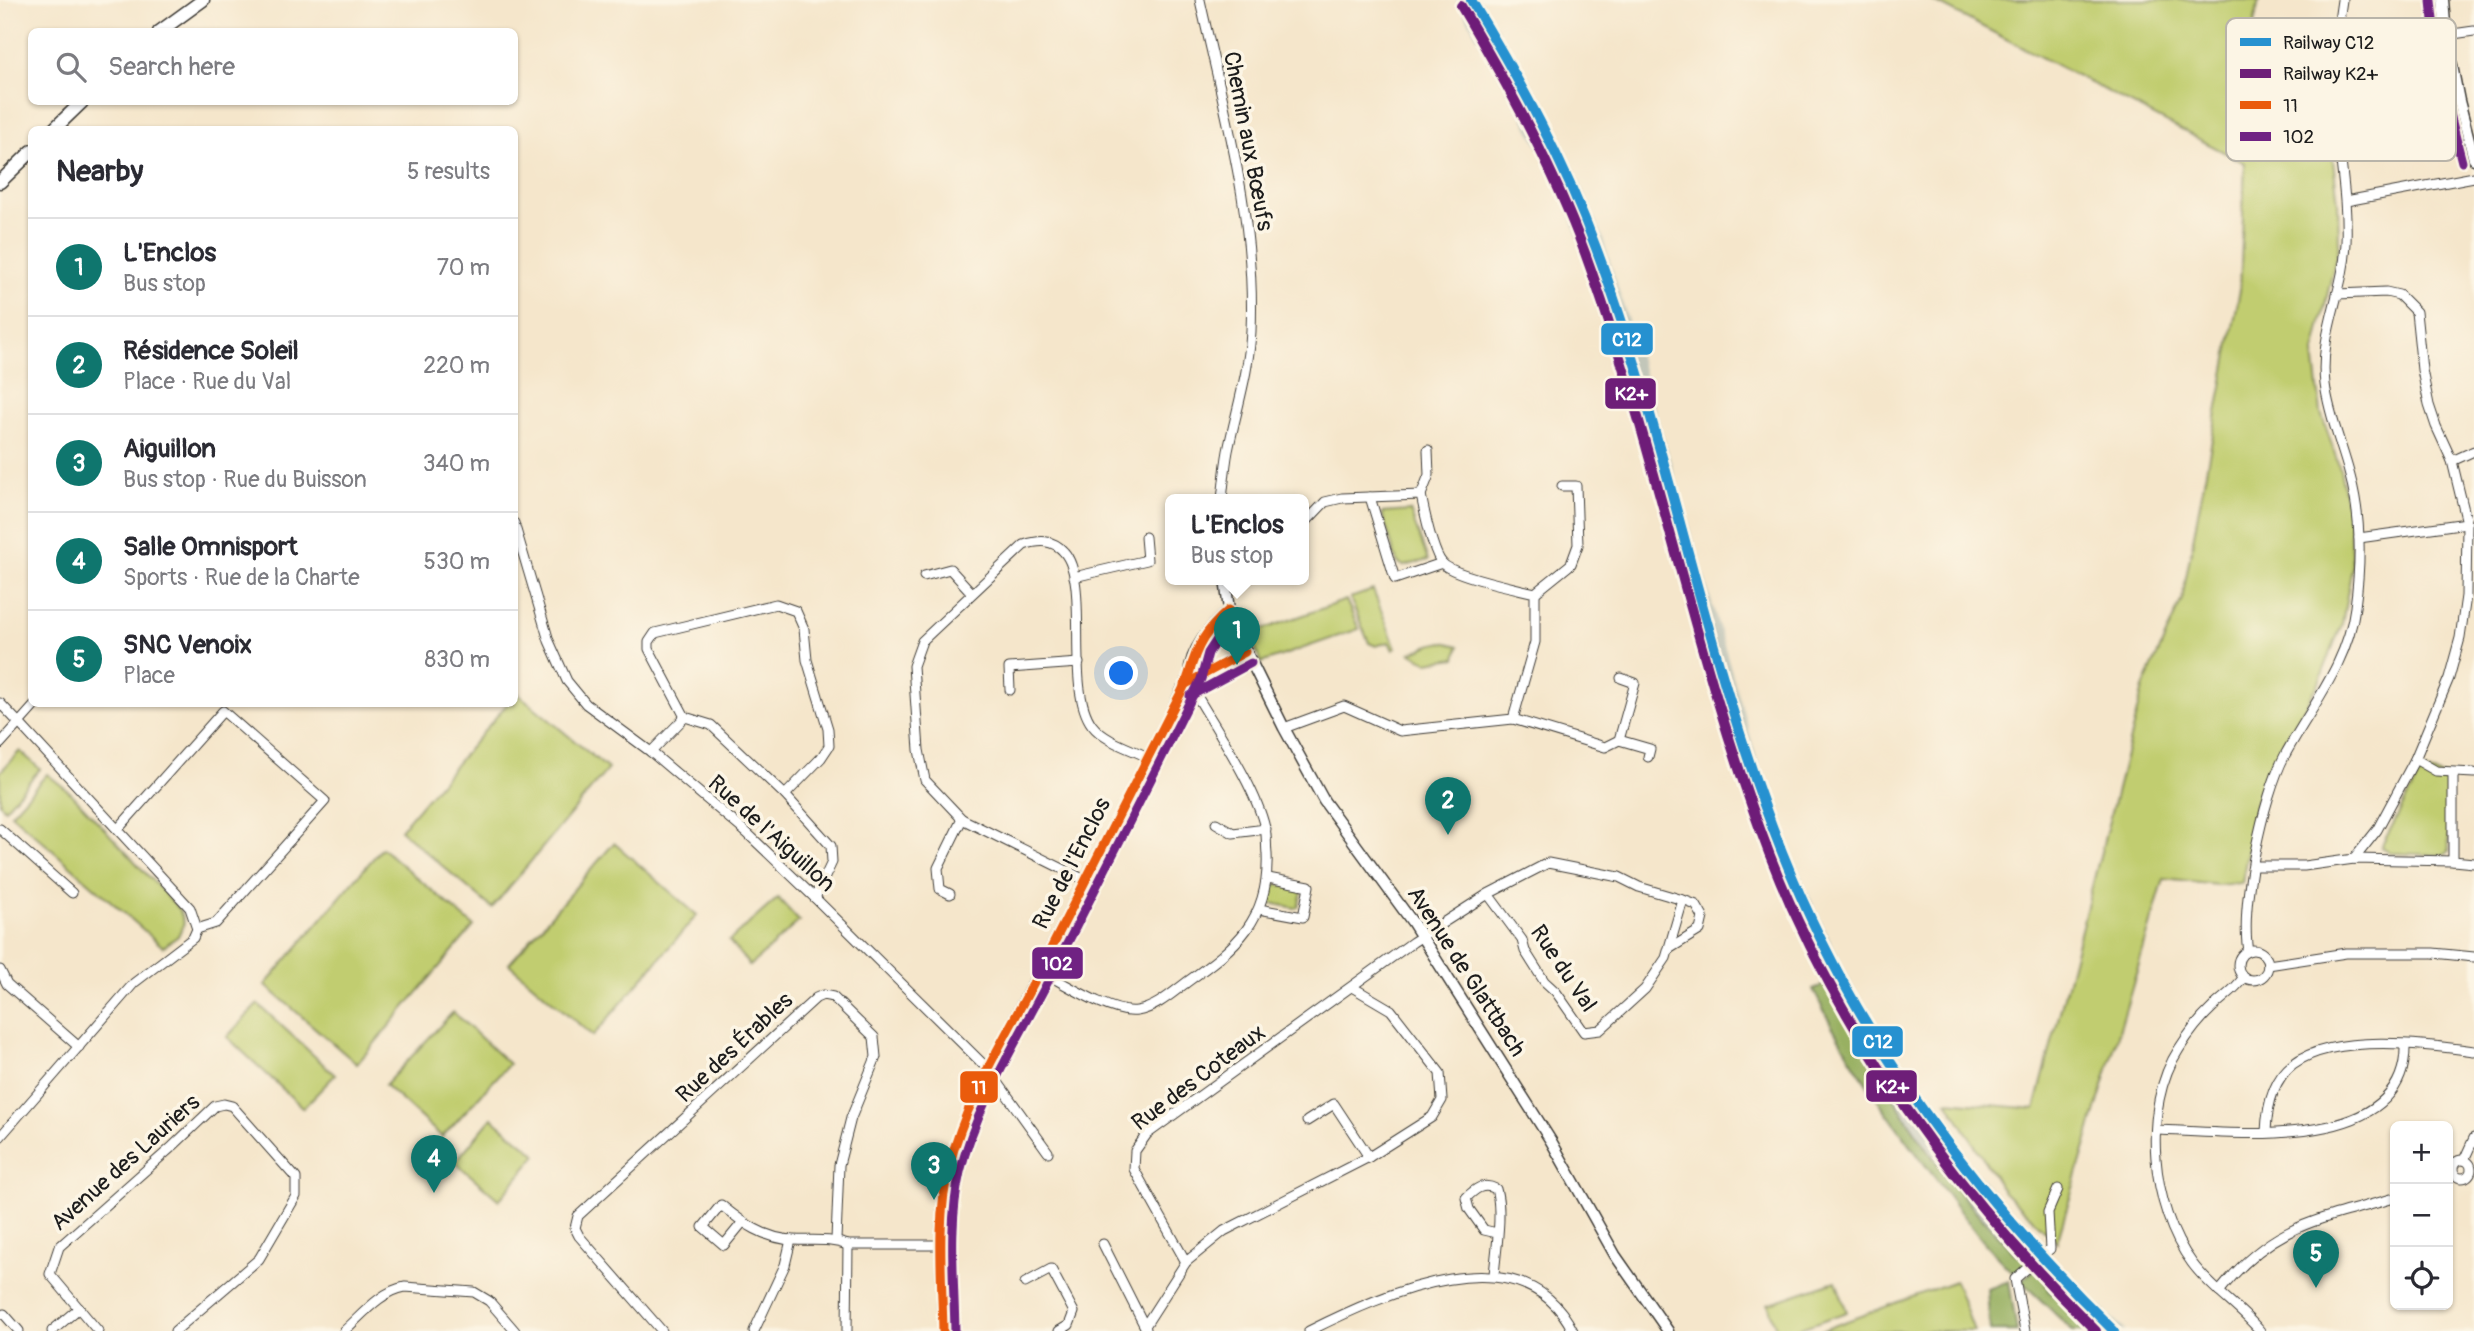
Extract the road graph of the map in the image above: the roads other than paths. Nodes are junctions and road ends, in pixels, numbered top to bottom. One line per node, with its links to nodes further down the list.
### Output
1 (203, 0): 7 (main road)
2 (1200, 0): 25 (street, Chemin aux Bœufs)
3 (2342, 0): 5 (street)
4 (2442, 0): 6 (street)
5 (2340, 18)
6 (2444, 18)
7 (164, 28)
8 (2474, 31): 9 (street)
9 (2456, 34)
10 (2456, 78): 13 (street)
11 (79, 105): 12 (main road)
12 (57, 126)
13 (2471, 142): 15 (street)
14 (28, 155): 18 (main road)
15 (2474, 159)
16 (2342, 161): 19 (street)
17 (2474, 177): 19 (street)
18 (0, 181)
19 (2346, 201): 20 (street)
20 (2337, 294): 23 (street); 32 (street)
21 (1428, 450): 26 (street)
22 (2474, 451): 23 (street)
23 (2452, 461): 29 (street)
24 (1562, 486): 38 (street)
25 (1223, 494)
26 (1421, 495): 27 (street); 33 (street)
27 (1370, 497): 28 (street); 33 (street)
28 (1309, 519)
29 (2467, 523): 32 (street); 56 (street)
30 (518, 536): 53 (street, Rue de l'Aiguillon)
31 (1145, 537): 35 (street)
32 (2359, 538): 68 (street)
33 (1442, 563): 38 (street)
34 (924, 576): 37 (street)
35 (1074, 577): 37 (street); 41 (street)
36 (1226, 585): 39 (street)
37 (972, 593): 60 (street)
38 (1535, 593): 48 (street)
39 (1229, 610): 40 (street); 43 (street, Rue de l'Enclos)
40 (1235, 629): 43 (street, Rue de l'Enclos); 50 (street, Avenue de Glattbach)
41 (1079, 663): 44 (street); 54 (street)
42 (1621, 678): 51 (street)
43 (1187, 680): 54 (street, Rue de l'Enclos); 64 (street)
44 (1010, 690)
45 (0, 703): 49 (street)
46 (33, 707): 49 (street)
47 (685, 717): 53 (street); 59 (street); 59 (street)
48 (1513, 719): 50 (street); 51 (street)
49 (19, 723): 52 (street); 63 (street)
50 (1284, 728): 78 (street, Avenue de Glattbach)
51 (1619, 740): 55 (street)
52 (0, 744)
53 (651, 752): 74 (street, Rue de l'Aiguillon)
54 (1148, 757): 70 (street, Rue de l'Enclos)
55 (1648, 757)
56 (2415, 759): 57 (street); 65 (street)
57 (2453, 772): 58 (street); 66 (street)
58 (2474, 774)
59 (785, 795): 74 (street)
60 (962, 819): 70 (street); 72 (street)
61 (1216, 823): 64 (street)
62 (0, 829): 71 (street)
63 (118, 829): 77 (street); 77 (street)
64 (1265, 829): 69 (street)
65 (2354, 859): 66 (street); 68 (street)
66 (2453, 861): 67 (street)
67 (2474, 863)
68 (2254, 866): 80 (street)
69 (1268, 878): 76 (street); 76 (street)
70 (1085, 880): 84 (street, Rue de l'Enclos)
71 (72, 892)
72 (950, 894)
73 (1488, 894): 75 (street); 78 (street); 79 (street, Rue du Val)
74 (815, 898): 90 (street, Rue de l'Aiguillon)
75 (1684, 900): 79 (street, Rue du Val); 79 (street, Rue du Val)
76 (1259, 909): 84 (street)
77 (197, 929): 88 (street)
78 (1421, 937): 86 (street, Rue des Coteaux); 133 (street, Avenue de Glattbach)
79 (1669, 950)
80 (2248, 951): 82 (street); 85 (street)
81 (2474, 957): 82 (street)
82 (2268, 965): 85 (street)
83 (0, 970): 88 (street)
84 (1039, 970): 90 (street, Rue de l'Enclos)
85 (2243, 978): 93 (street)
86 (1352, 986): 97 (street); 112 (street, Rue des Coteaux)
87 (2404, 1045): 89 (street); 94 (street); 94 (street)
88 (79, 1047): 92 (street)
89 (2474, 1051)
90 (989, 1070): 96 (street, Rue de l'Aiguillon); 110 (street, Rue de l'Enclos)
91 (1307, 1121): 97 (street)
92 (2, 1130)
93 (2157, 1130): 94 (street); 116 (street)
94 (2266, 1132)
95 (2474, 1138): 98 (street)
96 (1048, 1152)
97 (1369, 1157): 112 (street)
98 (2464, 1160): 99 (street); 101 (street)
99 (2453, 1168)
100 (2453, 1175): 101 (street)
101 (2471, 1175)
102 (2058, 1189): 111 (street)
103 (2390, 1199): 116 (street)
104 (743, 1223): 104 (street); 106 (street)
105 (1497, 1233): 105 (street); 114 (street)
106 (791, 1240): 107 (street); 127 (street)
107 (835, 1240): 109 (street); 126 (street, Rue des Érables)
108 (1103, 1244): 119 (street)
109 (848, 1245): 110 (street); 128 (street)
110 (942, 1245): 129 (street, Rue de l'Enclos)
111 (2043, 1254)
112 (1186, 1262): 119 (street)
113 (2033, 1263): 134 (street)
114 (1494, 1276): 131 (street); 132 (street)
115 (1025, 1283): 130 (street)
116 (2219, 1292): 135 (street)
117 (79, 1308): 121 (street); 122 (street, Avenue des Lauriers); 123 (street, Avenue des Lauriers)
118 (4, 1314): 120 (street)
119 (1145, 1329)
120 (19, 1331)
121 (52, 1331)
122 (98, 1331)
123 (175, 1331)
124 (345, 1331): 125 (street)
125 (515, 1331)
126 (662, 1331)
127 (754, 1331)
128 (847, 1331)
129 (943, 1331)
130 (1059, 1331)
131 (1309, 1331)
132 (1573, 1331)
133 (1668, 1331)
134 (2025, 1331)
135 (2260, 1331)

